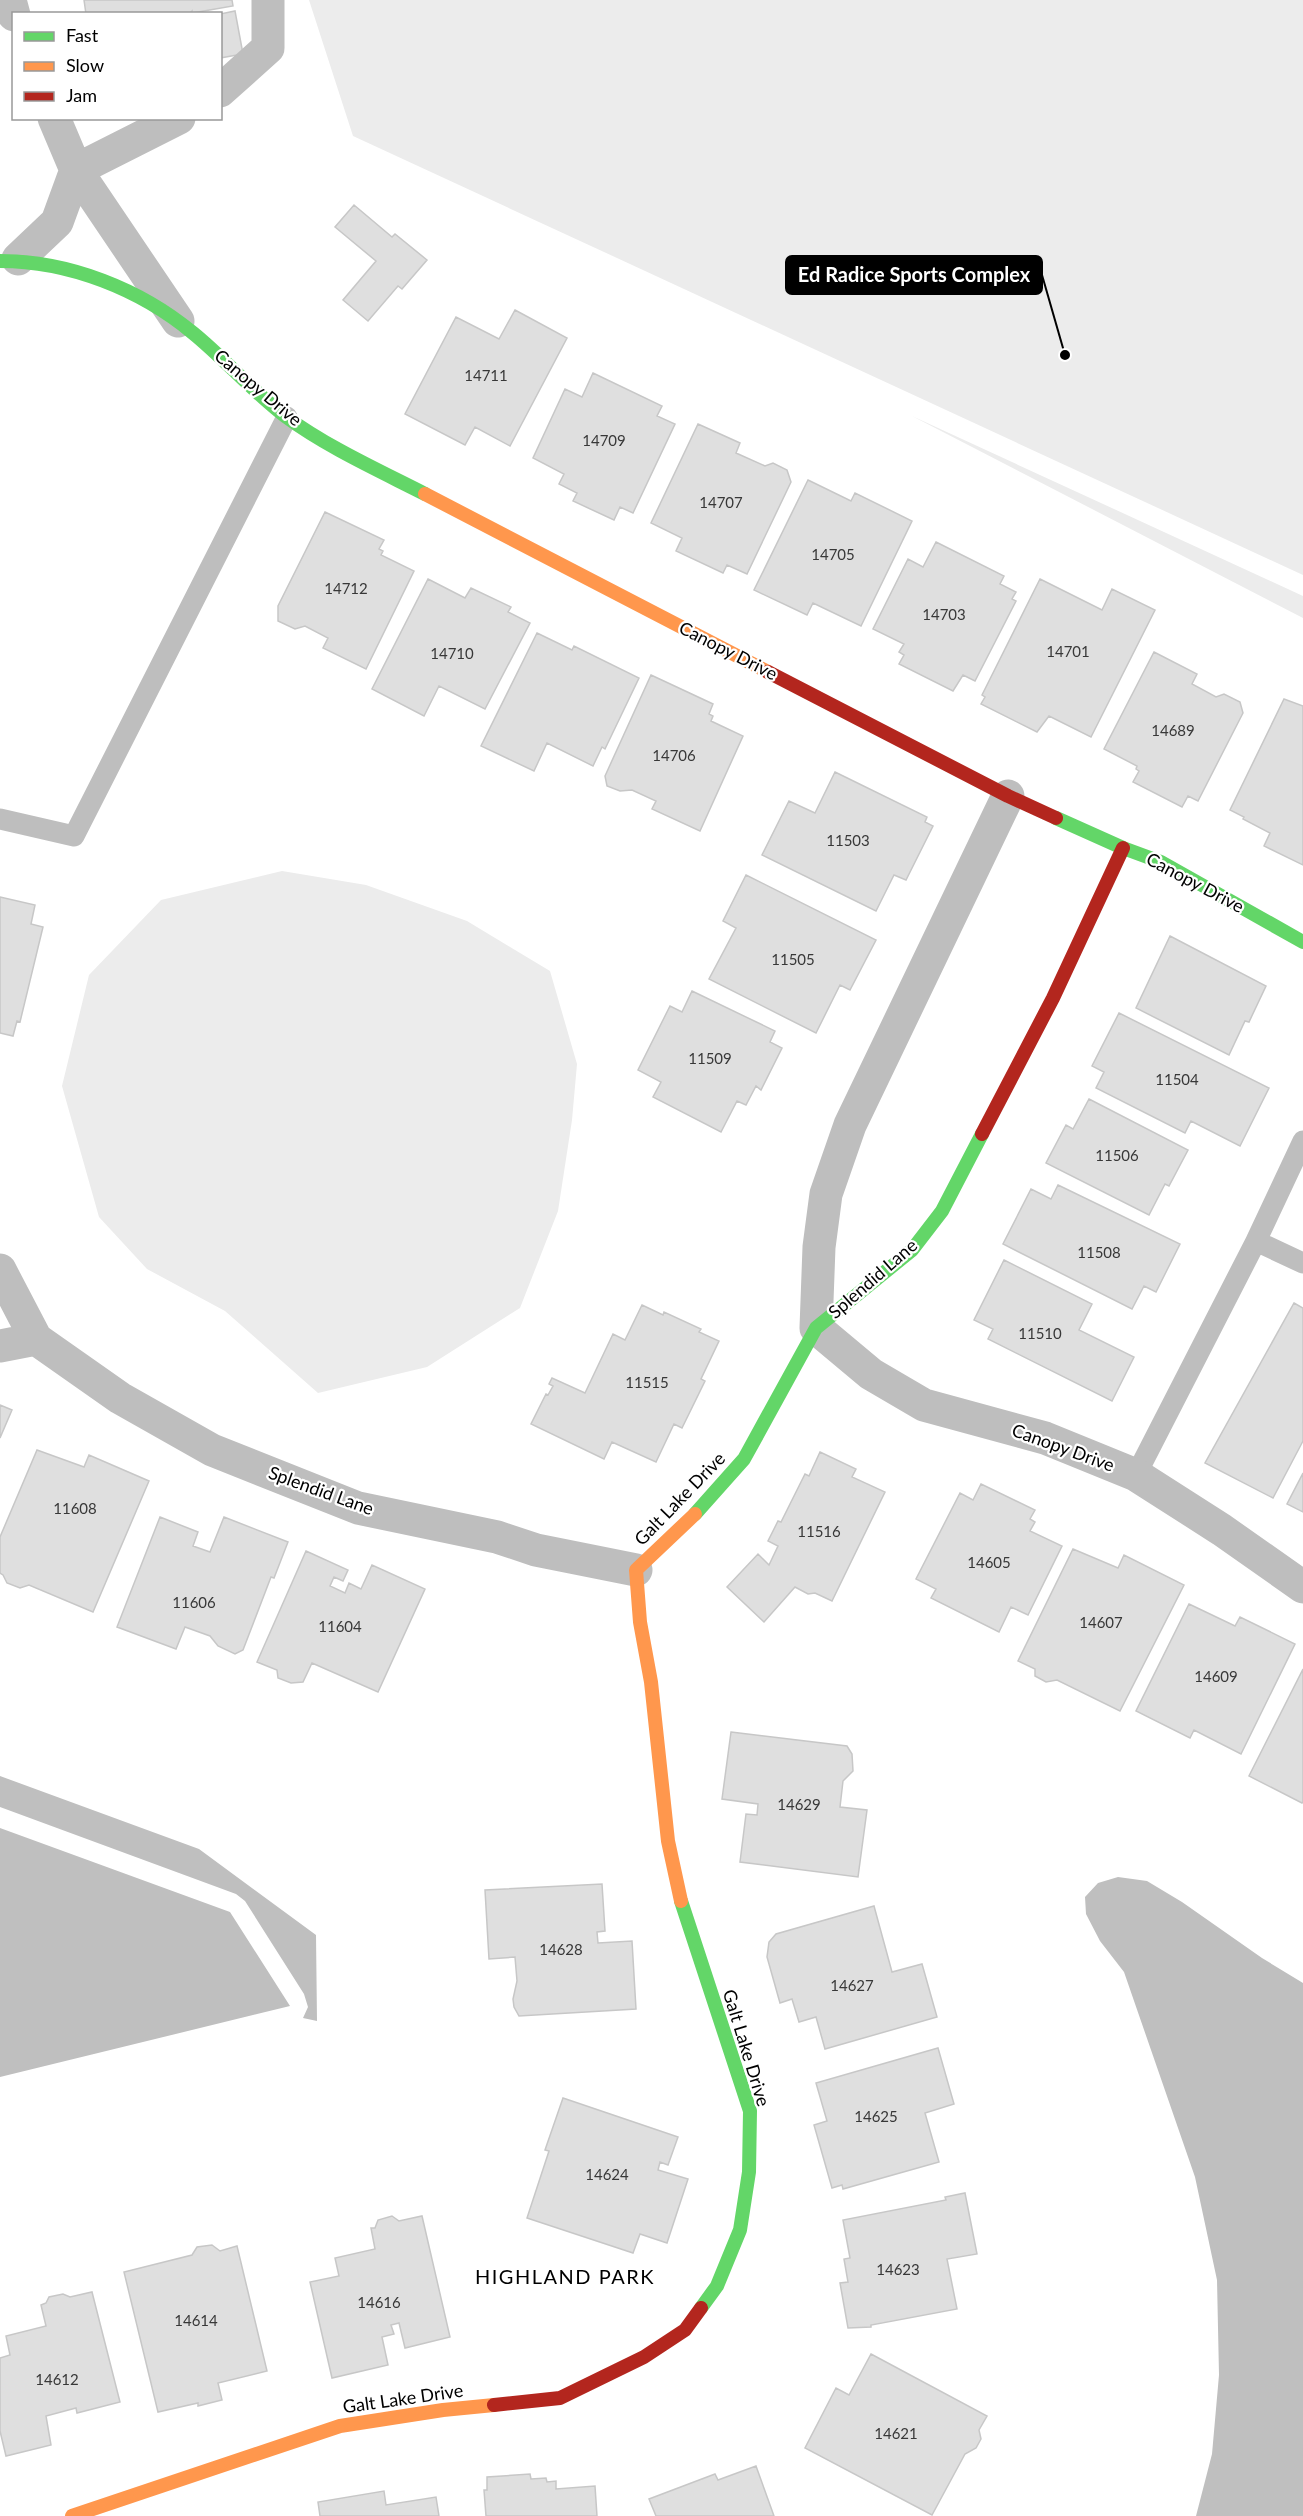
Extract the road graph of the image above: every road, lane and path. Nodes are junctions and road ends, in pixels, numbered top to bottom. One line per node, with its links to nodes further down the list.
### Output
1 (268, 0): 2 (street)
2 (222, 89)
3 (55, 120): 5 (street, Canopy Drive)
4 (175, 120): 5 (street)
5 (76, 170): 6 (street); 7 (street, Canopy Drive)
6 (9, 260): 7 (street, Canopy Drive)
7 (178, 321): 8 (street, Canopy Drive)
8 (287, 417): 9 (street, Canopy Drive); 10 (lane)
9 (1008, 796): 11 (street, Canopy Drive); 17 (street, Splendid Lane)
10 (0, 819)
11 (1123, 848): 12 (street, Canopy Drive); 17 (street, Splendid Lane)
12 (1303, 942)
13 (1303, 1141): 14 (lane)
14 (1256, 1240): 15 (lane); 20 (lane)
15 (1303, 1263)
16 (0, 1270): 18 (street, Splendid Lane)
17 (816, 1328): 20 (street, Canopy Drive); 21 (street, Galt Lake Drive)
18 (36, 1339): 19 (street); 21 (street, Splendid Lane)
19 (0, 1347)
20 (1136, 1475): 22 (street, Canopy Drive)
21 (636, 1570): 23 (street, Galt Lake Drive)
22 (1303, 1587)
23 (72, 2516)

